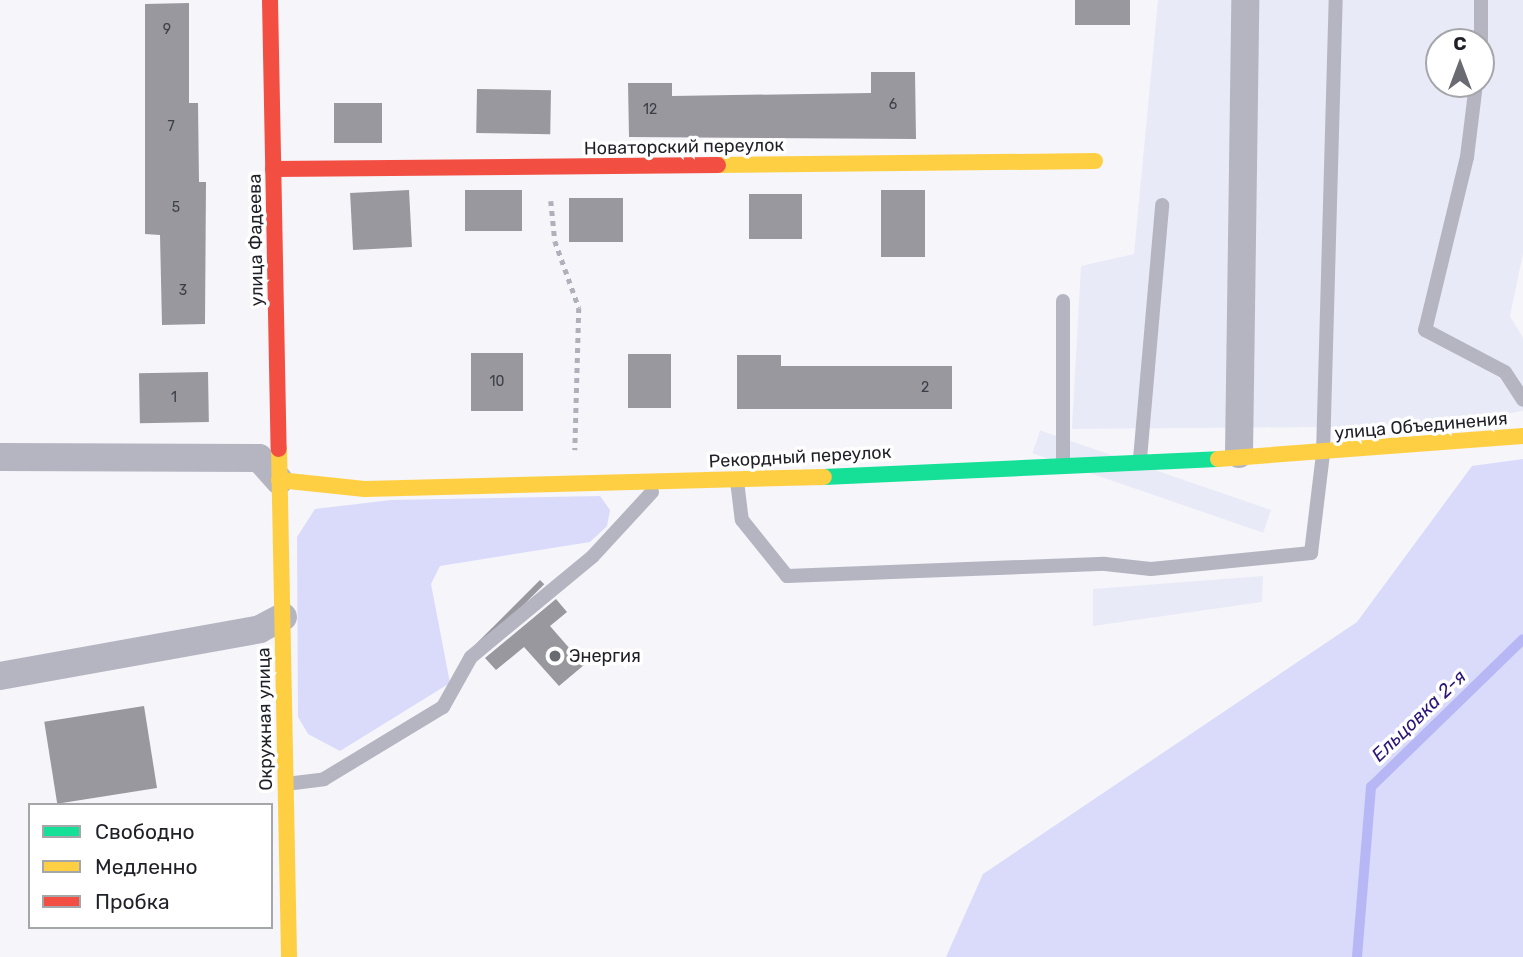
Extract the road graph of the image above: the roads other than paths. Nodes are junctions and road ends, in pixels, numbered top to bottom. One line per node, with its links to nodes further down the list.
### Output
1 (270, 0): 8 (main road, улица Фадеева)
2 (1245, 0): 13 (street)
3 (1336, 0): 14 (lane)
4 (1480, 0): 5 (lane)
5 (1481, 28)
6 (1474, 98): 11 (lane)
7 (1095, 162): 8 (main road, Новаторский переулок)
8 (273, 169): 18 (main road, улица Фадеева)
9 (1162, 205): 16 (lane)
10 (1063, 300): 17 (lane)
11 (1523, 400)
12 (1523, 436): 14 (main road, улица Объединения)
13 (1239, 454): 14 (main road, Рекордный переулок); 16 (main road, Рекордный переулок)
14 (1323, 454): 19 (lane)
15 (0, 457): 18 (street)
16 (1140, 459): 17 (main road, Рекордный переулок)
17 (1063, 463): 19 (main road, Рекордный переулок)
18 (279, 480): 20 (main road, Рекордный переулок); 21 (main road, Окружная улица)
19 (737, 480): 20 (main road, Рекордный переулок)
20 (661, 484): 23 (lane)
21 (283, 617): 22 (street); 23 (main road, Окружная улица)
22 (0, 676)
23 (285, 784): 24 (main road, Окружная улица)
24 (289, 957)

